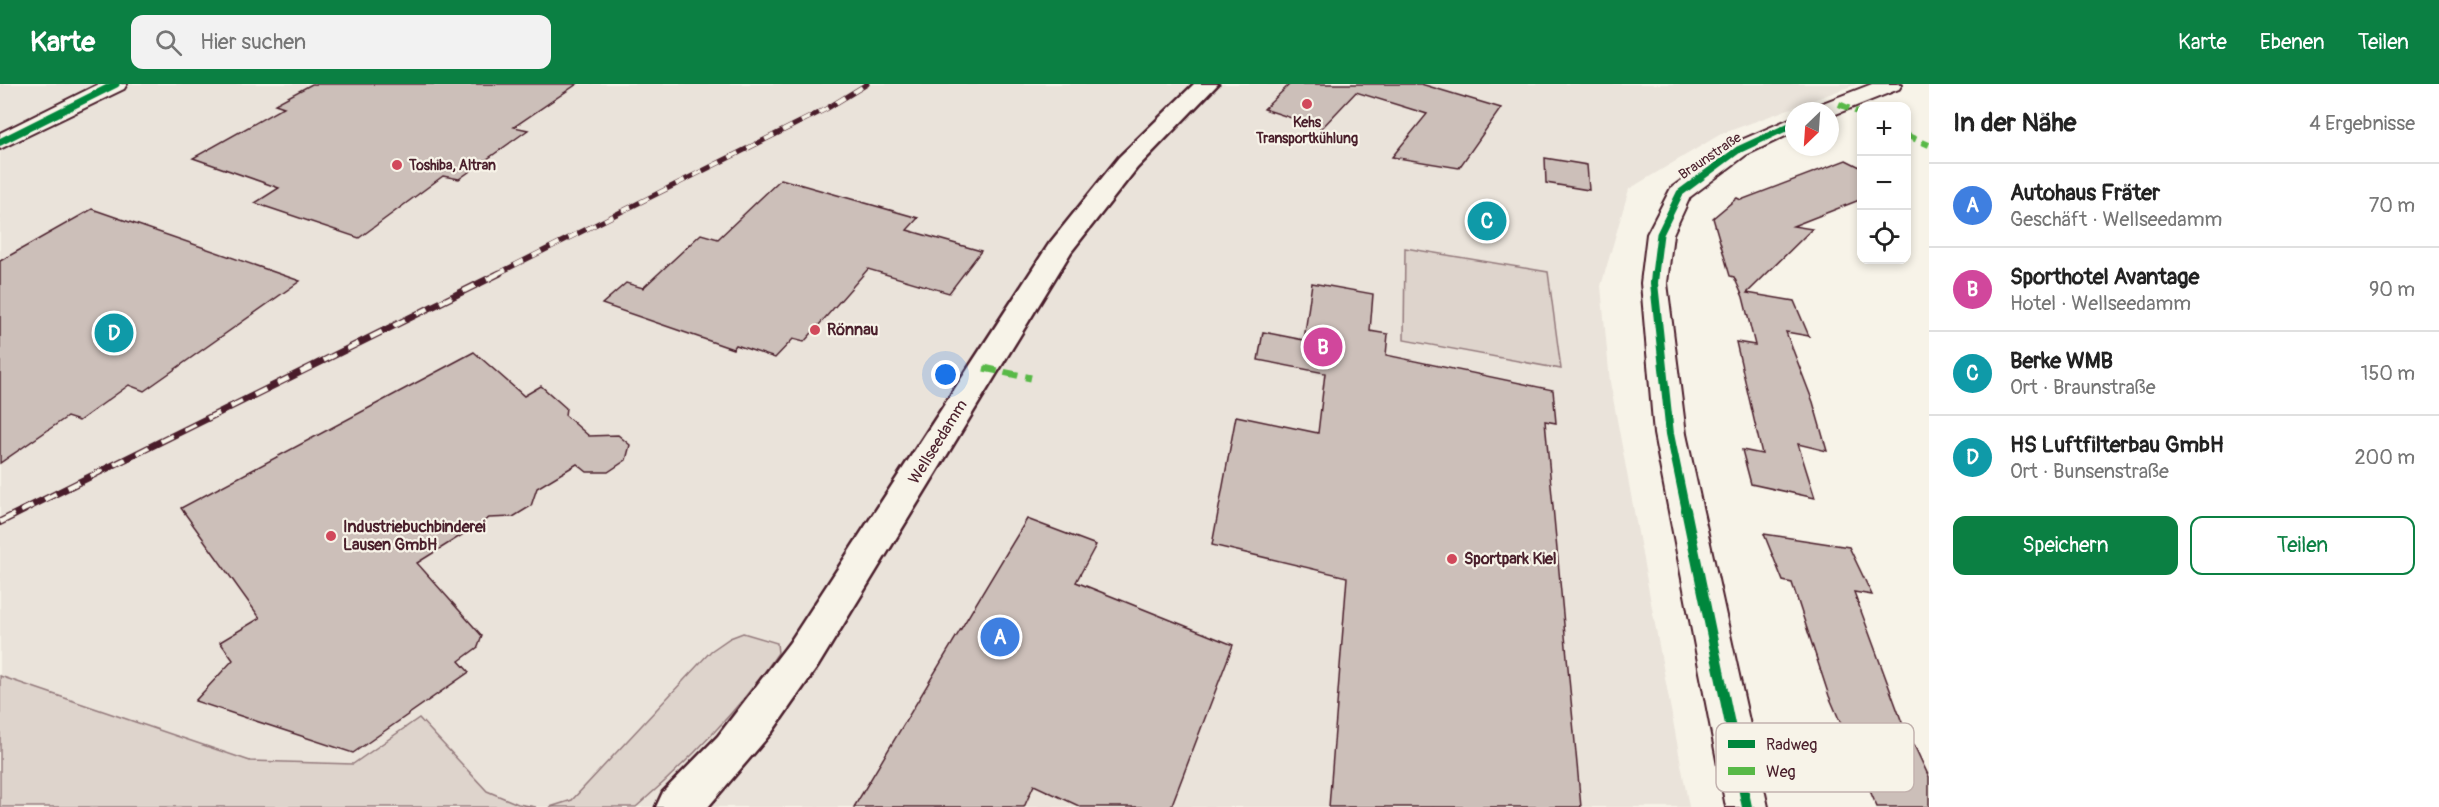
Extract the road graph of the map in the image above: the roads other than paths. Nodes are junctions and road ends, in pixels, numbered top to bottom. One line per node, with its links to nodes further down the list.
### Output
1 (116, 84): 6 (street)
2 (1207, 84): 9 (main road, Wellseedamm)
3 (1891, 84): 4 (street)
4 (1839, 105)
5 (1785, 128): 7 (street, Braunstraße)
6 (0, 142)
7 (1730, 723)
8 (1744, 792): 10 (street, Braunstraße)
9 (678, 807)
10 (1747, 807)

